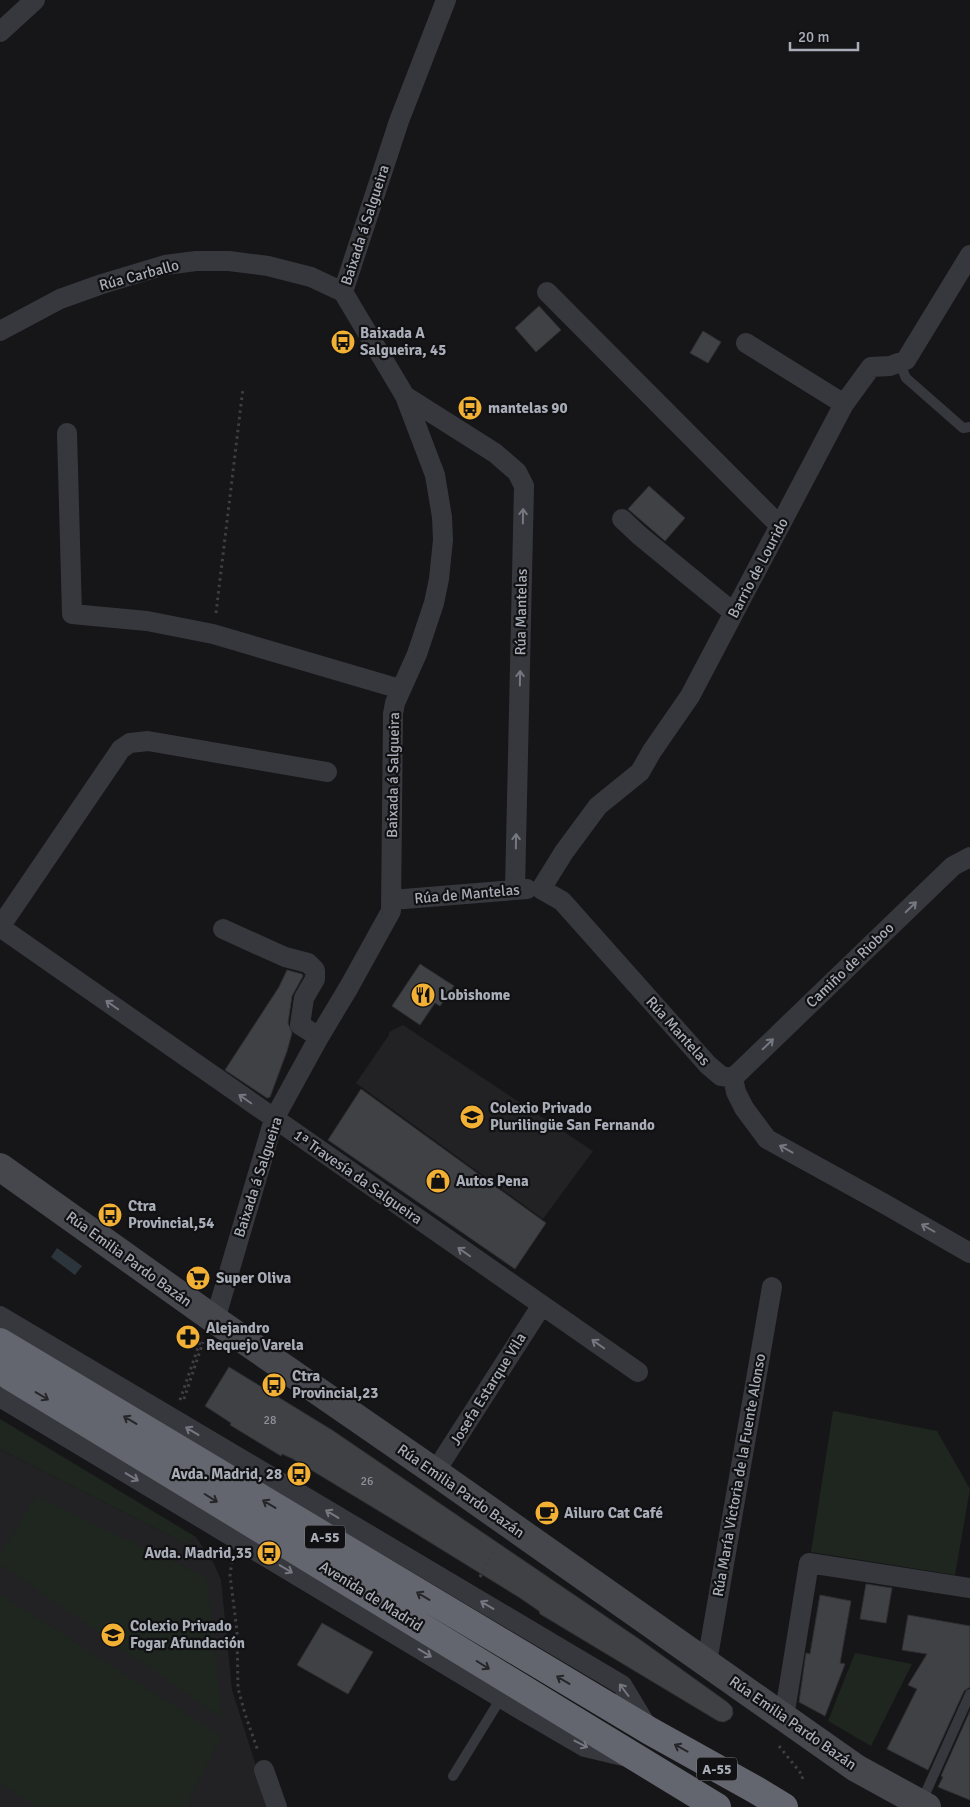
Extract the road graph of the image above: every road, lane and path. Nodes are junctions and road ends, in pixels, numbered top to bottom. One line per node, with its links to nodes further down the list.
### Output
1 (35, 0): 3 (street)
2 (446, 0): 5 (street, Baixada á Salgueira)
3 (0, 32)
4 (970, 255): 9 (street)
5 (343, 292): 7 (street, Rúa Carballo); 11 (street, Baixada á Salgueira)
6 (547, 292): 16 (street)
7 (0, 331)
8 (746, 343): 12 (street)
9 (898, 362): 12 (street, Barrio de Lourido); 13 (lane)
10 (243, 388): 18 (path)
11 (405, 396): 19 (street, Baixada á Salgueira); 23 (street, Rúa Mantelas, one-way to 11)
12 (844, 404): 16 (street, Barrio de Lourido)
13 (970, 427)
14 (67, 433): 18 (street)
15 (622, 519): 17 (street)
16 (780, 526): 17 (street, Barrio de Lourido)
17 (734, 612): 22 (street, Barrio de Lourido)
18 (213, 634): 19 (street)
19 (400, 689): 24 (street, Baixada á Salgueira)
20 (327, 772): 28 (street, 1ª Travesía da Salgueira, one-way to 20)
21 (970, 857): 27 (street, Camiño de Rioboo, one-way to 21)
22 (541, 889): 23 (street, Rúa de Mantelas); 27 (street, Rúa Mantelas)
23 (514, 890): 24 (street, Rúa de Mantelas)
24 (392, 900): 26 (street, Baixada á Salgueira)
25 (223, 929): 26 (street)
26 (319, 1037): 28 (street, Baixada á Salgueira)
27 (733, 1078): 30 (street, one-way to 27)
28 (274, 1119): 32 (street, 1ª Travesía da Salgueira, one-way to 28); 34 (street, Baixada á Salgueira)
29 (0, 1167): 34 (street, Rúa Emilia Pardo Bazán)
30 (969, 1250)
31 (772, 1287): 46 (street, Rúa María Victoria de la Fuente Alonso)
32 (542, 1305): 37 (street, 1ª Travesía da Salgueira, one-way to 32); 41 (street, Josefa Estarque Vila)
33 (0, 1316): 50 (street, one-way to 33)
34 (207, 1332): 39 (path); 40 (path); 41 (street, Rúa Emilia Pardo Bazán)
35 (0, 1342): 50 (highway, Avenida de Madrid / A-55, one-way to 35)
36 (0, 1370): 51 (highway, Avenida de Madrid / A-55, one-way to 51)
37 (638, 1372)
38 (0, 1397): 48 (street, one-way to 48)
39 (179, 1402)
40 (190, 1403)
41 (435, 1472): 46 (street, Rúa Emilia Pardo Bazán)
42 (499, 1542): 44 (path)
43 (233, 1555): 52 (path)
44 (476, 1584)
45 (970, 1588): 49 (street)
46 (707, 1662): 49 (street, Rúa Emilia Pardo Bazán)
47 (970, 1694): 55 (lane)
48 (501, 1698): 51 (street, one-way to 51); 53 (lane)
49 (779, 1728): 54 (path); 55 (street, Rúa Emilia Pardo Bazán)
50 (650, 1732): 58 (highway, Avenida de Madrid / A-55, one-way to 50)
51 (637, 1759): 57 (highway, Avenida de Madrid / A-55)
52 (264, 1770): 56 (street)
53 (453, 1776)
54 (801, 1781)
55 (924, 1806)
56 (277, 1807)
57 (717, 1807)
58 (784, 1807)

